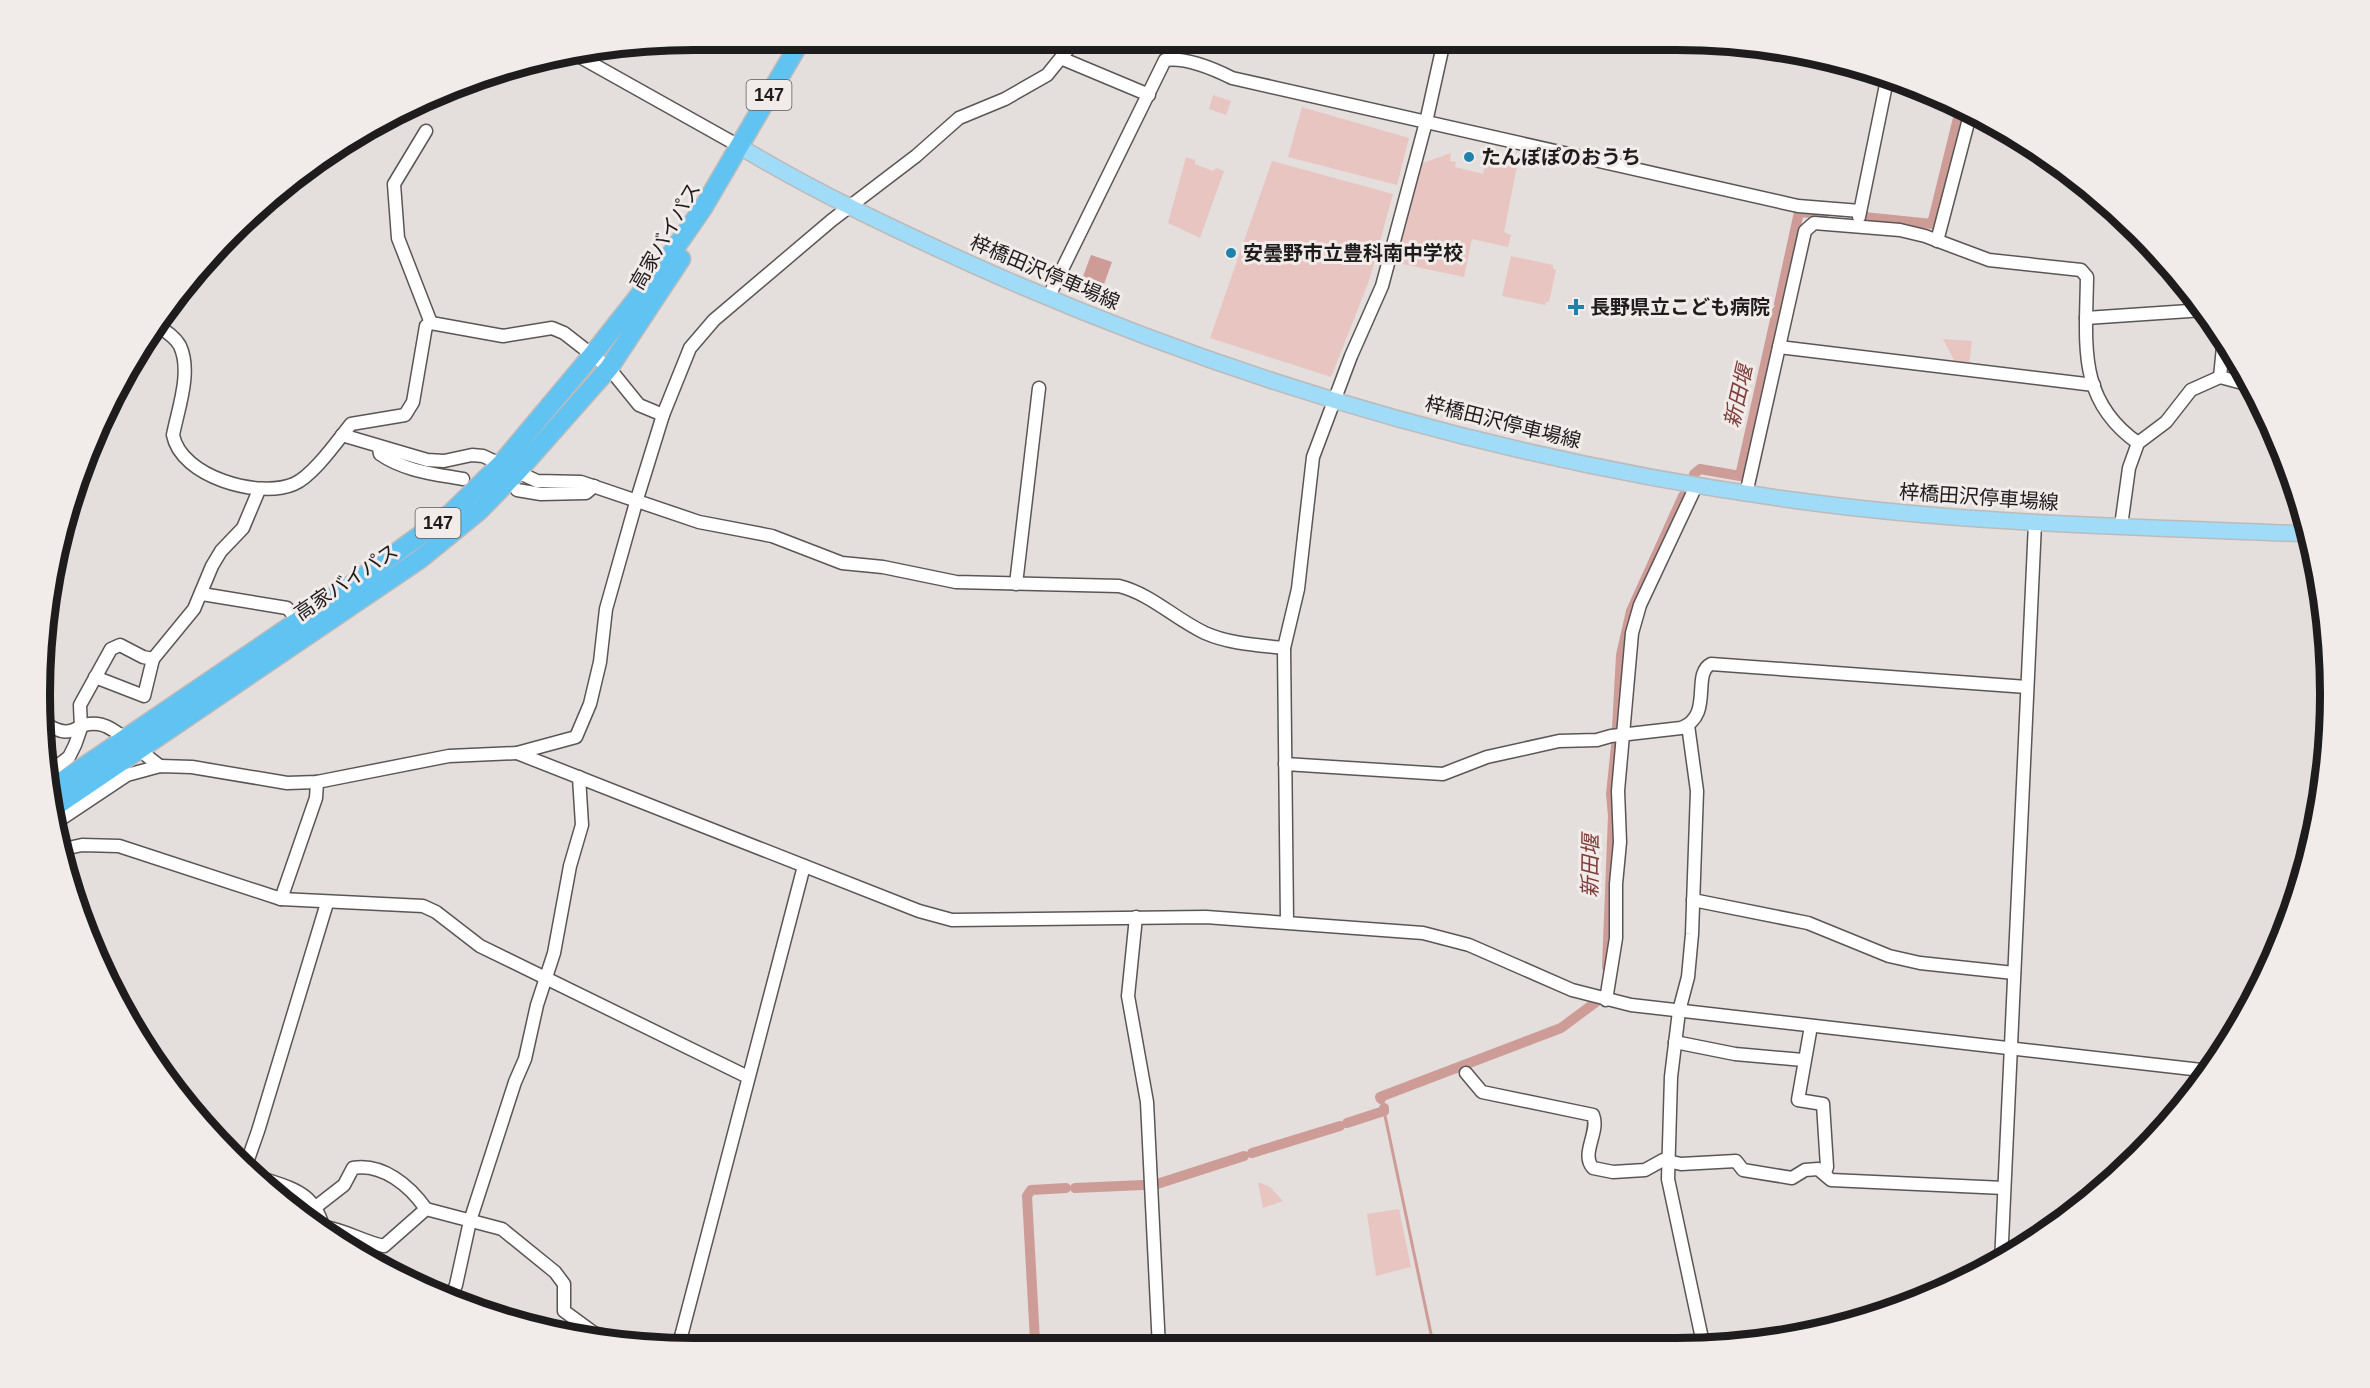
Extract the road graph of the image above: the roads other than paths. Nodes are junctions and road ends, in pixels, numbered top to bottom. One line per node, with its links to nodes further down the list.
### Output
1 (795, 50): 11 (highway, 高家バイパス / 147)
2 (1069, 50): 5 (street)
3 (1442, 50): 9 (street)
4 (584, 59): 11 (street)
5 (1063, 59): 7 (street); 12 (street)
6 (1886, 85): 13 (street)
7 (1149, 95): 9 (street); 16 (street)
8 (1969, 120): 15 (street)
9 (1426, 122): 13 (street); 29 (street)
10 (426, 131): 19 (street)
11 (736, 151): 12 (main road, 梓橋田沢停車場線); 23 (highway, 高家バイパス / 147); 24 (highway, 高家バイパス / 147)
12 (850, 206): 16 (main road, 梓橋田沢停車場線); 30 (street)
13 (1860, 211): 14 (street)
14 (1857, 227): 15 (street); 21 (street)
15 (1937, 241): 18 (street)
16 (1048, 298): 29 (main road, 梓橋田沢停車場線)
17 (2193, 311): 18 (street)
18 (2086, 318): 27 (street)
19 (431, 322): 23 (street); 31 (street)
20 (163, 330): 38 (street)
21 (1779, 347): 27 (street); 39 (street)
22 (2222, 353): 25 (street)
23 (593, 354): 24 (street); 34 (highway, 高家バイパス / 147)
24 (609, 368): 30 (street); 34 (highway, 高家バイパス / 147)
25 (2220, 377): 26 (street); 32 (street)
26 (2240, 382)
27 (2094, 385): 32 (street)
28 (1039, 388): 44 (street)
29 (1336, 401): 37 (main road, 梓橋田沢停車場線); 47 (street)
30 (663, 415): 40 (street)
31 (342, 435): 33 (street); 38 (street)
32 (2138, 443): 42 (street)
33 (379, 448): 34 (street); 35 (street)
34 (512, 476): 36 (street); 36 (street); 46 (highway, 高家バイパス / 147); 55 (highway, 高家バイパス / 147)
35 (464, 479)
36 (594, 486): 40 (street)
37 (1696, 486): 39 (main road, 梓橋田沢停車場線); 54 (street)
38 (259, 490): 45 (street)
39 (1746, 494): 41 (main road, 梓橋田沢停車場線)
40 (637, 499): 44 (street); 56 (street)
41 (2035, 523): 42 (main road, 梓橋田沢停車場線); 50 (street)
42 (2121, 526): 43 (main road, 梓橋田沢停車場線)
43 (2300, 534)
44 (1016, 584): 47 (street)
45 (202, 594): 46 (street); 48 (street)
46 (299, 621): 55 (highway, 高家バイパス / 147)
47 (1284, 648): 57 (street)
48 (153, 659): 49 (street); 49 (street)
49 (95, 677): 53 (street)
50 (2027, 687): 51 (street); 72 (street)
51 (1688, 725): 54 (street); 68 (street)
52 (51, 727): 53 (street)
53 (81, 728): 55 (street); 59 (street)
54 (1625, 734): 57 (street); 74 (street)
55 (131, 744): 58 (street); 62 (highway, 高家バイパス / 147); 63 (highway, 高家バイパス / 147)
56 (517, 753): 60 (street); 61 (street)
57 (1285, 765): 71 (street)
58 (160, 766): 61 (street); 64 (street)
59 (54, 769)
60 (579, 777): 66 (street); 73 (street)
61 (317, 782): 67 (street)
62 (56, 785)
63 (59, 803)
64 (62, 819)
65 (68, 848): 67 (street)
66 (804, 866): 70 (street); 82 (street)
67 (281, 899): 69 (street)
68 (1693, 900): 72 (street); 75 (street)
69 (327, 903): 73 (street); 83 (street)
70 (1136, 917): 71 (street); 98 (street)
71 (1287, 922): 74 (street)
72 (2014, 973): 78 (street)
73 (547, 977): 82 (street); 91 (street)
74 (1606, 1000): 75 (street)
75 (1679, 1011): 76 (street); 77 (street)
76 (1811, 1026): 78 (street); 79 (street)
77 (1675, 1042): 79 (street); 84 (street)
78 (2011, 1049): 80 (street); 87 (street)
79 (1803, 1060): 85 (street)
80 (2199, 1070)
81 (1466, 1073): 84 (street)
82 (748, 1077): 97 (street)
83 (248, 1159)
84 (1668, 1162): 85 (street); 96 (street)
85 (1825, 1173): 87 (street)
86 (274, 1183): 88 (street)
87 (2004, 1188): 93 (street)
88 (317, 1206): 89 (street); 90 (street)
89 (426, 1209): 91 (street); 92 (street)
90 (321, 1219)
91 (470, 1221): 94 (street); 95 (street)
92 (335, 1229)
93 (2002, 1250)
94 (453, 1291)
95 (585, 1329)
96 (1702, 1337)
97 (681, 1338)
98 (1159, 1338)

